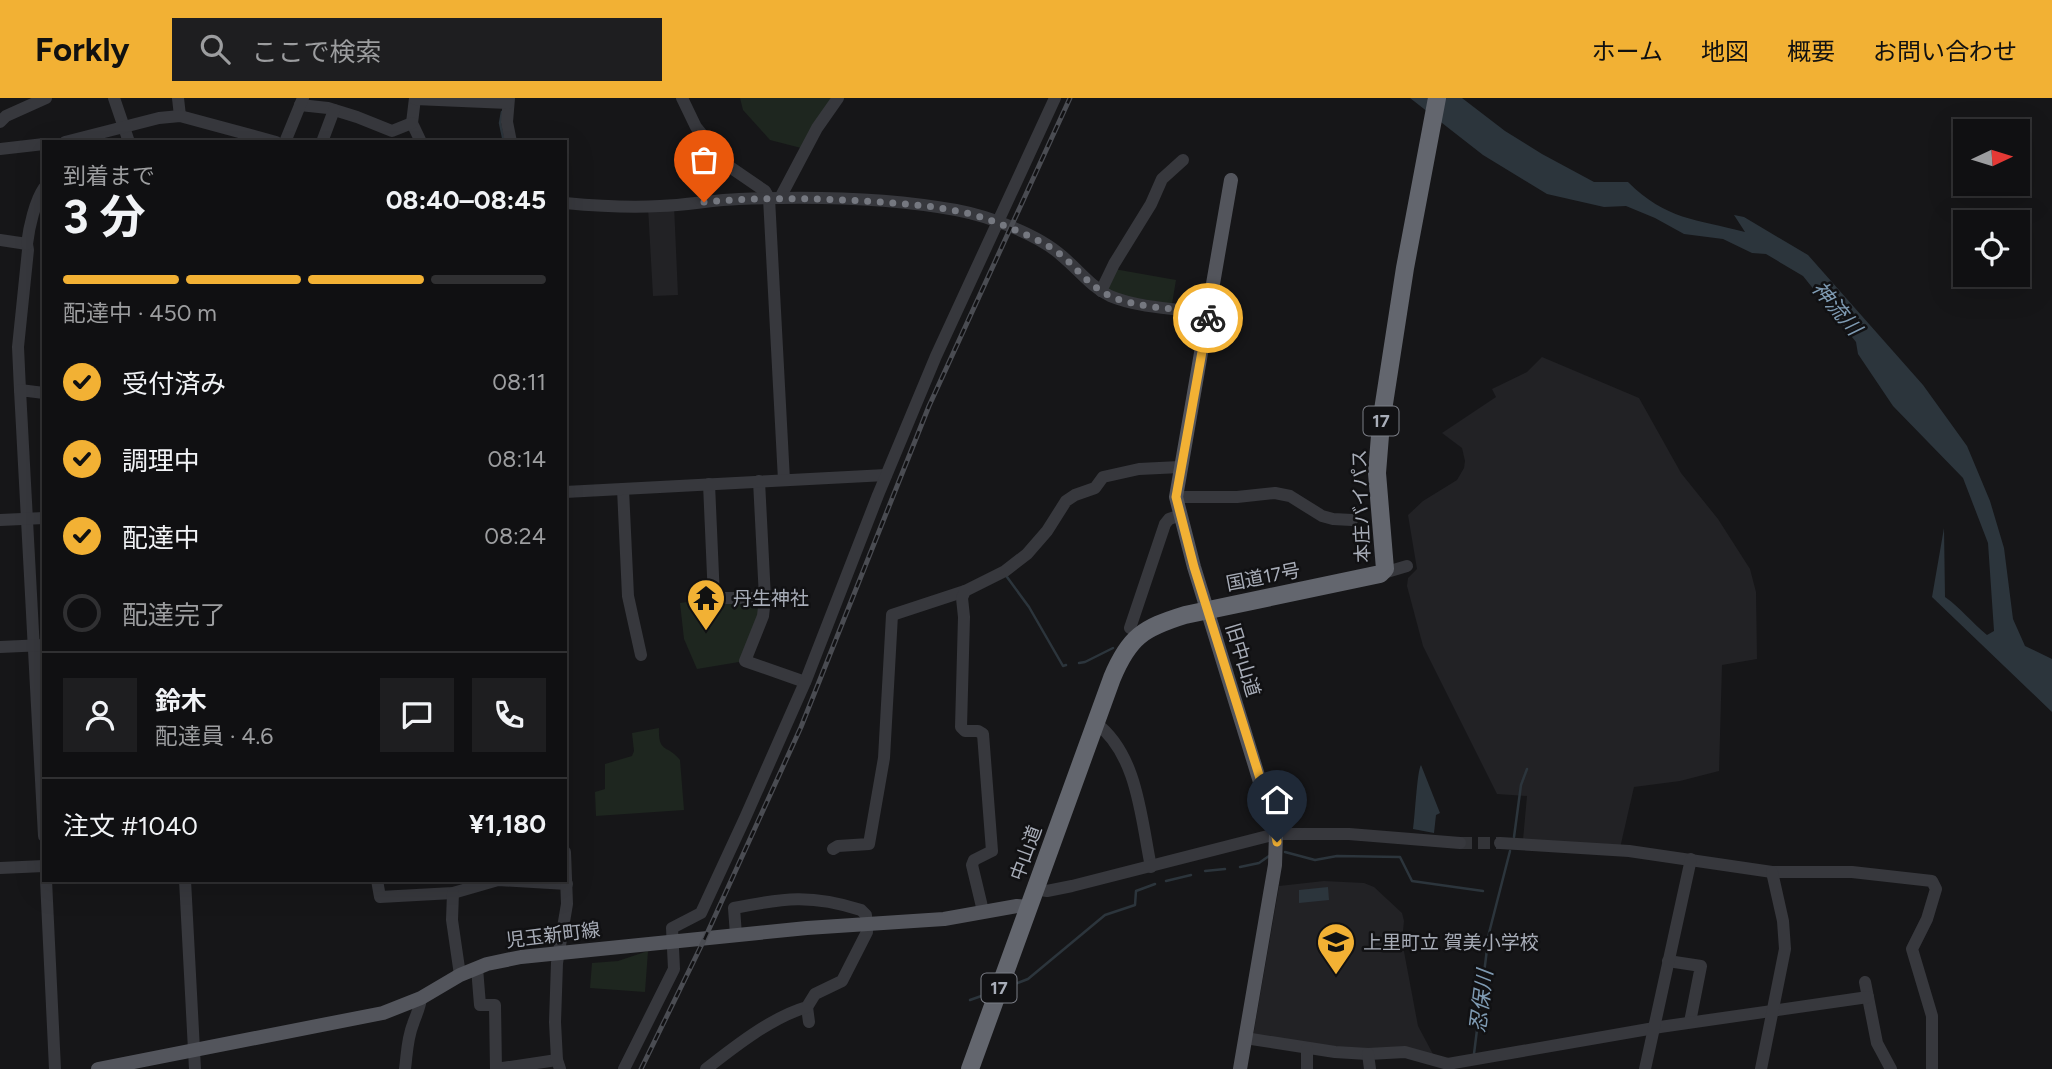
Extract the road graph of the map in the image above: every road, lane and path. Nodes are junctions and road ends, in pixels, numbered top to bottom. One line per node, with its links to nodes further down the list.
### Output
1 (46, 98): 11 (street)
2 (114, 98): 16 (street)
3 (178, 98): 13 (street)
4 (682, 98): 29 (street)
5 (838, 98): 29 (street)
6 (1055, 98): 31 (street)
7 (1437, 98): 52 (highway, 本庄バイパス / 17)
8 (415, 99): 9 (street); 15 (street)
9 (509, 100): 23 (street)
10 (302, 101): 12 (street); 20 (street)
11 (22, 103): 14 (street)
12 (334, 110): 15 (street); 21 (street)
13 (180, 116): 16 (street); 19 (street)
14 (0, 122)
15 (412, 123): 22 (street)
16 (124, 127): 17 (street); 18 (street)
17 (73, 140)
18 (128, 140)
19 (269, 140)
20 (286, 140)
21 (324, 140)
22 (420, 140)
23 (511, 140)
24 (42, 144): 25 (street)
25 (0, 149)
26 (1183, 160): 34 (street)
27 (1231, 180): 35 (main road, 旧中山道)
28 (42, 194): 33 (street)
29 (774, 198): 30 (street); 31 (street); 40 (street)
30 (567, 202)
31 (998, 223): 34 (street); 39 (street)
32 (0, 240): 33 (street)
33 (27, 244): 36 (street)
34 (1101, 291): 35 (street)
35 (1209, 313): 38 (main road, 旧中山道)
36 (20, 390): 37 (street); 48 (street)
37 (42, 393)
38 (1180, 467): 45 (main road, 旧中山道); 53 (street)
39 (886, 475): 40 (street); 61 (street)
40 (784, 480): 41 (street)
41 (759, 481): 42 (street); 54 (street)
42 (709, 484): 43 (street); 54 (street)
43 (623, 489): 44 (street); 60 (street)
44 (567, 492)
45 (1176, 497): 46 (main road, 旧中山道); 50 (street)
46 (1181, 515): 55 (main road, 旧中山道); 56 (street)
47 (42, 518): 48 (street)
48 (26, 519): 49 (street); 57 (street)
49 (0, 520)
50 (1352, 520)
51 (1408, 566): 52 (street)
52 (1380, 574): 55 (highway, 国道17号 / 17)
53 (965, 591): 67 (street); 82 (street)
54 (765, 598): 61 (street)
55 (1208, 610): 59 (highway, 国道17号 / 17); 64 (main road, 旧中山道)
56 (1130, 628)
57 (39, 645): 58 (street); 63 (street)
58 (0, 647)
59 (1124, 652): 62 (highway, 中山道 / 17)
60 (641, 655)
61 (805, 682): 85 (street)
62 (1096, 723): 70 (street); 79 (highway, 中山道 / 17)
63 (42, 760)
64 (1276, 834): 65 (street); 70 (street); 98 (main road, 旧中山道)
65 (1460, 843)
66 (1500, 843): 68 (street)
67 (833, 849)
68 (1691, 859): 72 (street); 87 (street)
69 (42, 866): 71 (street)
70 (1151, 867): 79 (street)
71 (0, 868)
72 (1772, 872): 94 (street); 117 (street)
73 (46, 882): 104 (street)
74 (185, 882): 100 (street)
75 (377, 882): 80 (street)
76 (491, 882): 80 (street)
77 (532, 882): 78 (street)
78 (567, 884): 86 (street)
79 (1035, 888): 81 (highway, 中山道 / 17)
80 (453, 893): 89 (street)
81 (1028, 907): 82 (main road, 児玉新町線); 110 (highway, 中山道 / 17)
82 (983, 911): 83 (main road, 児玉新町線)
83 (867, 923): 84 (main road, 児玉新町線); 84 (street); 93 (street)
84 (736, 935): 85 (main road, 児玉新町線)
85 (672, 941): 86 (main road, 児玉新町線); 108 (street)
86 (558, 952): 88 (main road, 児玉新町線); 103 (street)
87 (1668, 961): 96 (street); 97 (street)
88 (477, 968): 89 (main road, 児玉新町線); 103 (street)
89 (460, 975): 92 (main road, 児玉新町線)
90 (1865, 982): 91 (street)
91 (1868, 997): 94 (street); 116 (street)
92 (421, 998): 100 (main road, 児玉新町線); 107 (street)
93 (807, 1007): 95 (street); 109 (street)
94 (1774, 1010): 96 (street); 115 (street)
95 (809, 1022)
96 (1690, 1022): 97 (street)
97 (1654, 1028): 102 (street); 114 (street)
98 (1245, 1038): 99 (street); 111 (main road, 旧中山道)
99 (1307, 1048): 101 (street); 112 (street)
100 (194, 1050): 105 (main road, 児玉新町線); 106 (street)
101 (1368, 1055): 102 (street); 113 (street)
102 (1470, 1063)
103 (558, 1064)
104 (55, 1069)
105 (98, 1069)
106 (195, 1069)
107 (405, 1069)
108 (624, 1069)
109 (706, 1069)
110 (970, 1069)
111 (1240, 1069)
112 (1307, 1069)
113 (1370, 1069)
114 (1645, 1069)
115 (1761, 1069)
116 (1891, 1069)
117 (1932, 1069)

